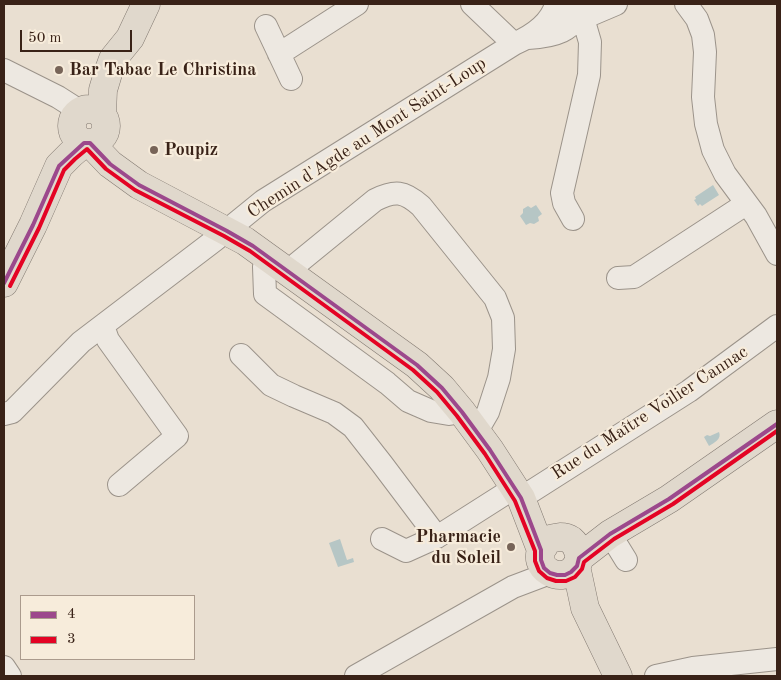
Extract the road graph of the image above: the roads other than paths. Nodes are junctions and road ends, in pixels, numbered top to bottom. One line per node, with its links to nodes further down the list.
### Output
1 (130, 4): 13 (main road)
2 (146, 4): 13 (main road)
3 (357, 4): 10 (street)
4 (472, 4): 9 (street)
5 (616, 4): 7 (street, Chemin d'Agde au Mont Saint-Loup)
6 (686, 4): 14 (street)
7 (569, 11): 9 (street, Chemin d'Agde au Mont Saint-Loup); 15 (street)
8 (266, 26): 10 (street)
9 (521, 41): 16 (street, Chemin d'Agde au Mont Saint-Loup)
10 (279, 54): 12 (street)
11 (4, 70): 13 (street)
12 (291, 80)
13 (88, 126): 16 (main road); 17 (main road); 21 (main road)
14 (746, 204): 18 (street); 20 (street)
15 (573, 219)
16 (226, 231): 19 (main road); 22 (street, Chemin d'Agde au Mont Saint-Loup)
17 (4, 251)
18 (777, 254)
19 (278, 264): 26 (main road); 26 (street)
20 (618, 278)
21 (4, 283)
22 (103, 326): 25 (street, Chemin d'Agde au Mont Saint-Loup); 28 (street)
23 (777, 326): 29 (street, Rue du Maître Voilier Cannac)
24 (241, 355): 31 (street)
25 (6, 418)
26 (469, 421): 29 (main road)
27 (777, 424): 30 (main road)
28 (119, 485)
29 (518, 493): 31 (street, Rue du Maître Voilier Cannac); 33 (main road)
30 (610, 534): 33 (main road); 34 (street)
31 (437, 537): 32 (street, Rue du Maître Voilier Cannac)
32 (382, 539)
33 (559, 557): 38 (street); 39 (main road)
34 (626, 560)
35 (777, 659): 40 (street)
36 (4, 667): 37 (street)
37 (10, 676)
38 (356, 676)
39 (618, 676)
40 (656, 676)

